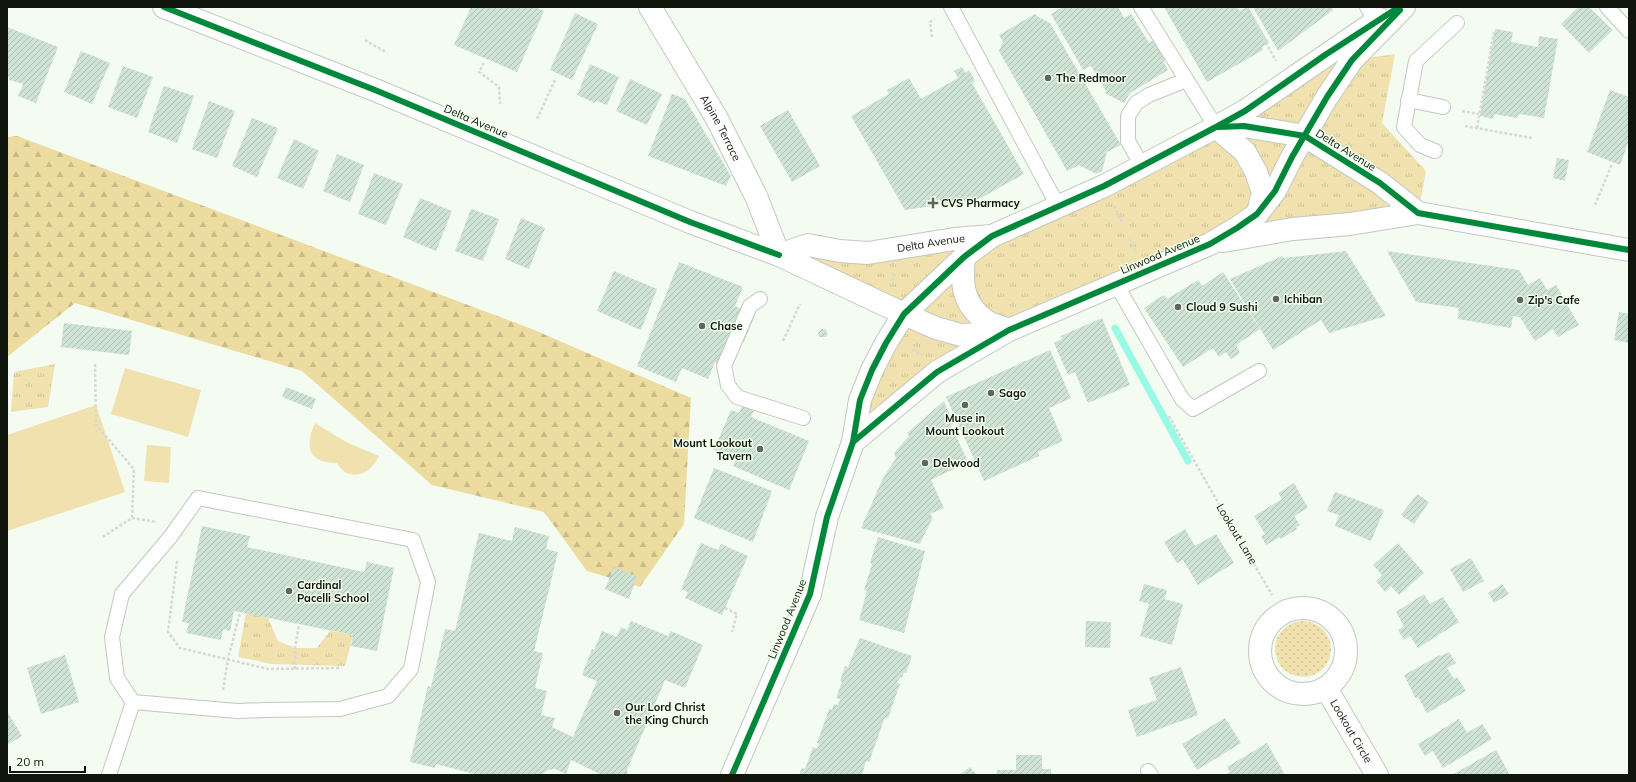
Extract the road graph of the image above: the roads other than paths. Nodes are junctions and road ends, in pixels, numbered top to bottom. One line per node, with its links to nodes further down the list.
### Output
1 (164, 7): 24 (main road, Delta Avenue)
2 (650, 7): 24 (main road, Alpine Terrace)
3 (951, 7): 18 (lane)
4 (1141, 7): 11 (lane)
5 (1398, 7): 8 (main road)
6 (1404, 7): 15 (main road, Linwood Avenue)
7 (1607, 7): 10 (lane)
8 (1372, 14): 14 (main road)
9 (1458, 23): 12 (lane)
10 (1629, 30)
11 (1186, 80): 14 (lane); 17 (lane)
12 (1408, 100): 13 (lane); 16 (lane)
13 (1450, 109)
14 (1216, 127): 15 (main road, Delta Avenue); 17 (main road, Delta Avenue); 20 (main road)
15 (1305, 136): 19 (main road, Delta Avenue); 20 (main road, Linwood Avenue)
16 (1435, 151)
17 (1142, 166): 18 (main road, Delta Avenue)
18 (1058, 206): 21 (main road, Delta Avenue)
19 (1418, 213): 22 (main road, Delta Avenue); 23 (main road, Delta Avenue)
20 (1257, 214): 22 (main road, Linwood Avenue)
21 (992, 236): 24 (main road, Delta Avenue); 25 (main road, Linwood Avenue)
22 (1210, 244): 26 (main road, Linwood Avenue)
23 (1629, 250)
24 (779, 255): 28 (main road, Delta Avenue)
25 (964, 257): 28 (main road, Linwood Avenue); 29 (main road)
26 (1116, 284): 29 (main road, Linwood Avenue); 30 (lane)
27 (760, 299): 31 (lane)
28 (904, 314): 29 (main road, Delta Avenue); 32 (main road, Linwood Avenue)
29 (1009, 330): 32 (main road, Linwood Avenue)
30 (1258, 370)
31 (803, 418)
32 (853, 442): 36 (main road, Linwood Avenue)
33 (1326, 688): 37 (main road, Lookout Circle)
34 (133, 702): 34 (lane); 35 (lane)
35 (109, 775)
36 (732, 775)
37 (1376, 775)

